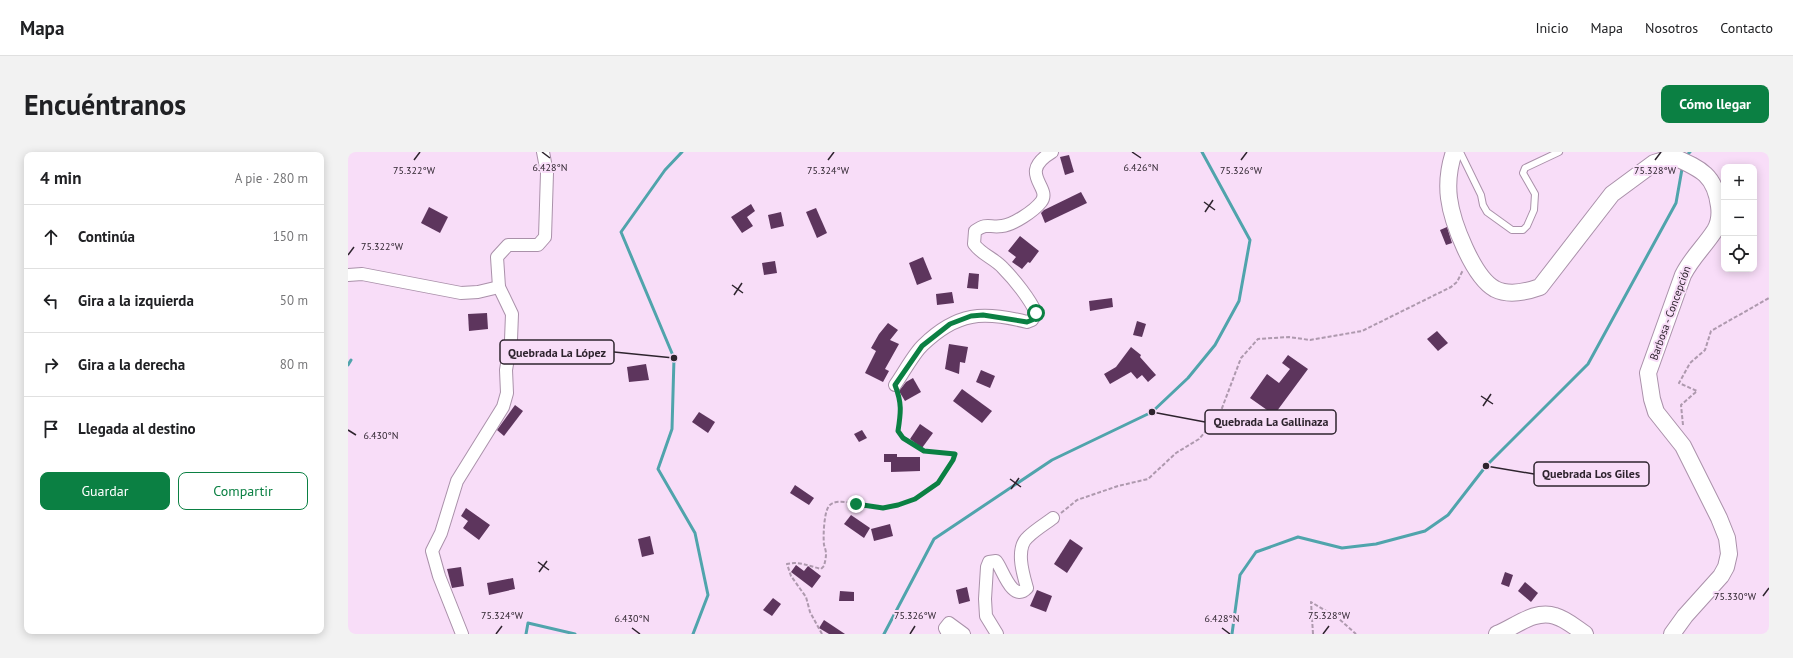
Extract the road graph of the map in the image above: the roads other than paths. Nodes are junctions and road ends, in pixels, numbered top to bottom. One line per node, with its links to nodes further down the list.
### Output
1 (543, 152): 7 (street)
2 (1052, 152): 8 (street)
3 (1454, 152): 16 (main road, Barbosa - Concepción)
4 (1460, 152): 5 (lane)
5 (1559, 152)
6 (348, 275): 7 (street)
7 (499, 288): 10 (street)
8 (895, 385)
9 (1053, 518): 13 (street)
10 (462, 634)
11 (948, 634): 12 (street)
12 (964, 634)
13 (997, 634)
14 (1497, 634): 15 (main road)
15 (1585, 634)
16 (1672, 634)

